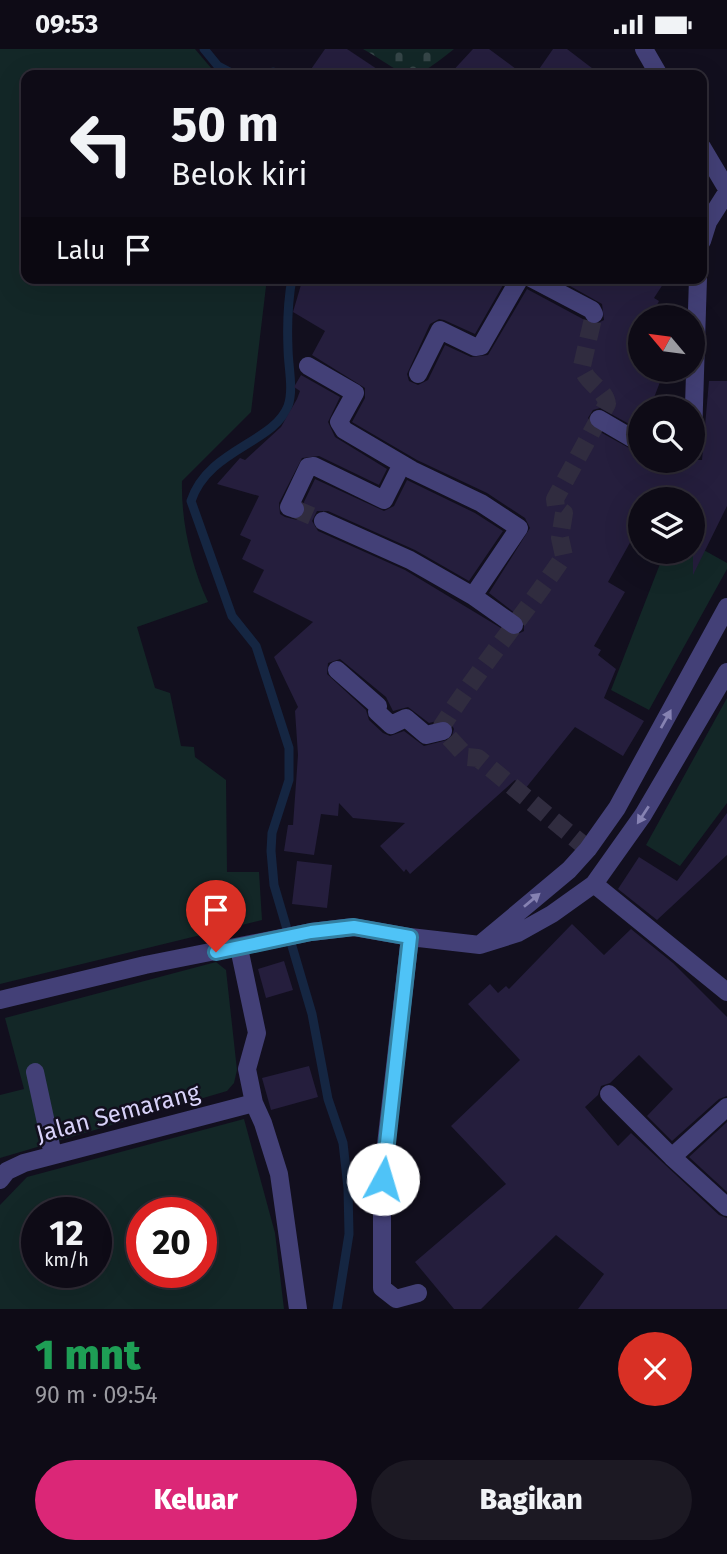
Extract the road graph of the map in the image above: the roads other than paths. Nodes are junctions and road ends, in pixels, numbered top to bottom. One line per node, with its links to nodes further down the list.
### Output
1 (644, 49): 2 (street)
2 (656, 70)
3 (707, 151): 4 (street)
4 (721, 163): 5 (street)
5 (727, 190): 6 (street)
6 (707, 225)
7 (517, 284): 12 (street)
8 (542, 284): 10 (street)
9 (698, 284): 13 (street)
10 (594, 314)
11 (307, 366): 16 (street)
12 (418, 374)
13 (694, 396)
14 (599, 419): 15 (street)
15 (628, 436)
16 (402, 464): 17 (street); 19 (street)
17 (295, 509)
18 (323, 521): 19 (street)
19 (473, 596): 21 (street)
20 (727, 607): 27 (street, one-way to 20)
21 (514, 625)
22 (337, 670): 24 (street)
23 (727, 672): 25 (street, one-way to 25)
24 (443, 731)
25 (594, 884): 27 (street); 29 (street)
26 (410, 937): 27 (street); 28 (street); 39 (street)
27 (480, 945)
28 (239, 948): 30 (street); 33 (street)
29 (727, 992)
30 (0, 1000)
31 (35, 1072): 35 (street)
32 (609, 1094): 36 (street)
33 (254, 1103): 35 (street, Jalan Semarang); 40 (street)
34 (727, 1107): 36 (street)
35 (53, 1155): 37 (street, Jalan Semarang)
36 (672, 1157): 38 (street)
37 (0, 1180)
38 (727, 1207)
39 (418, 1293)
40 (298, 1309)

